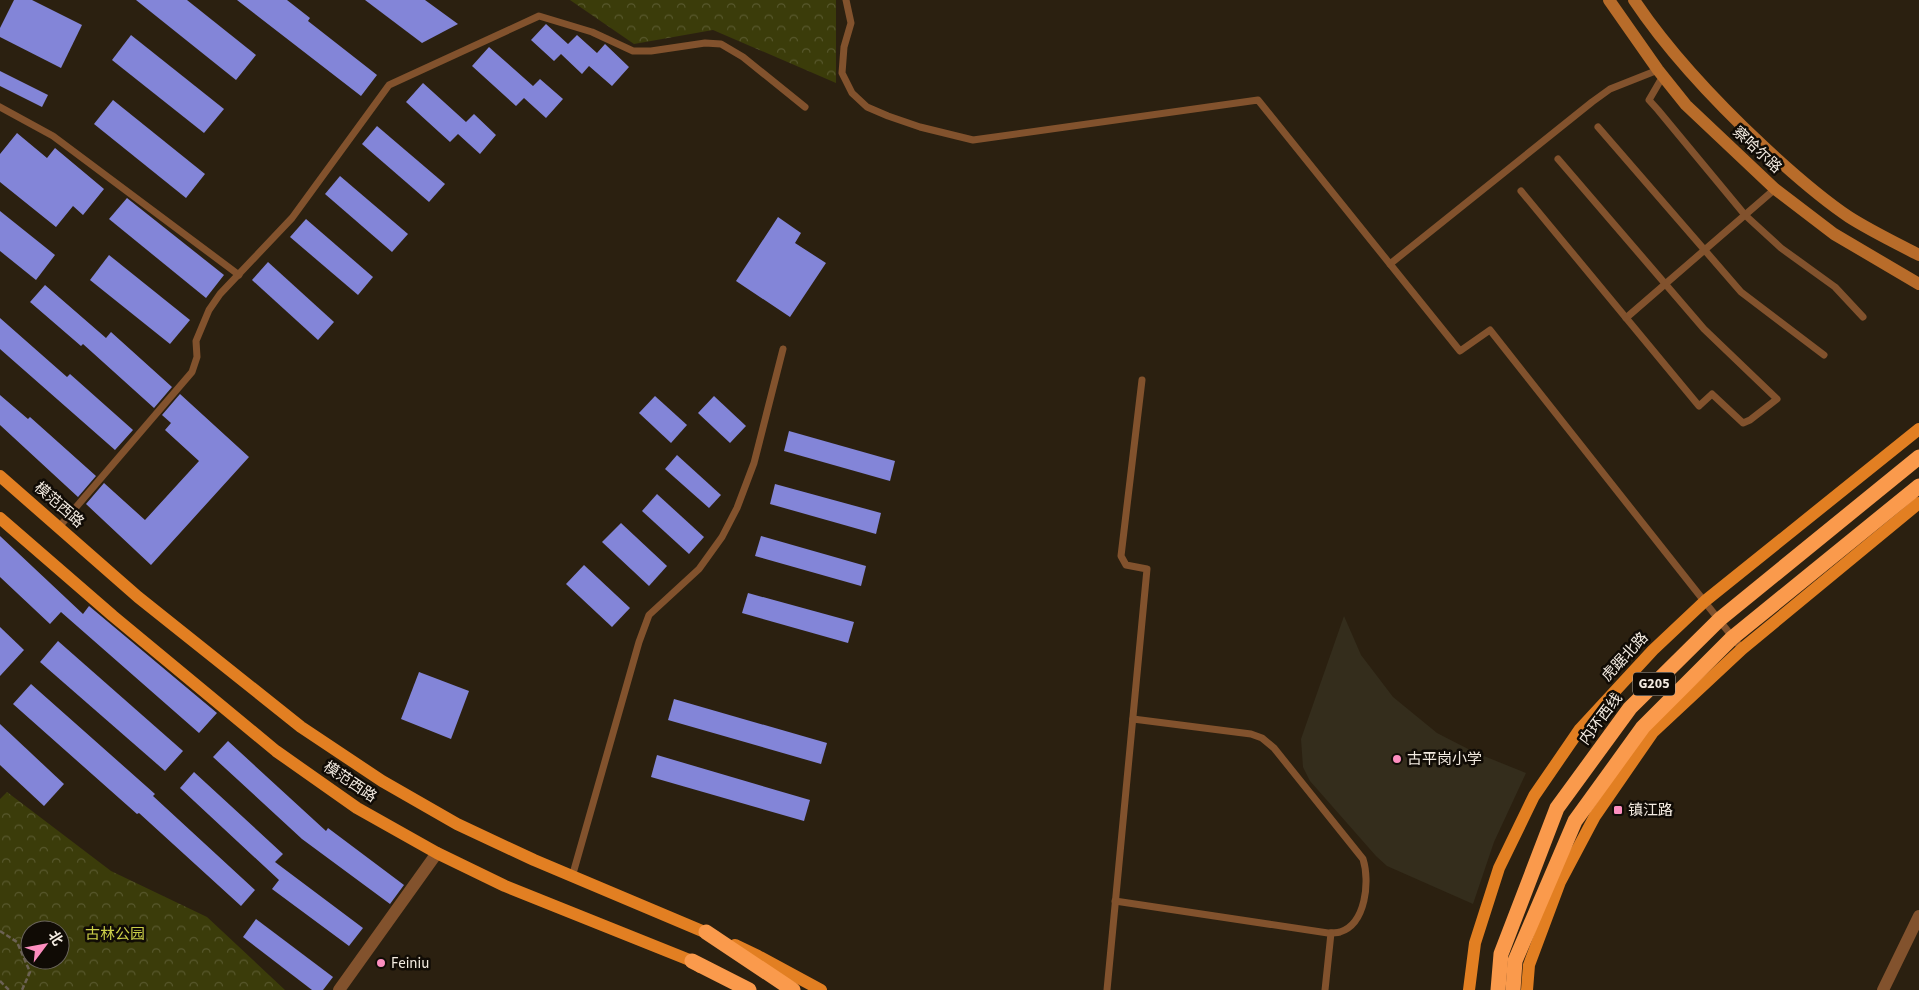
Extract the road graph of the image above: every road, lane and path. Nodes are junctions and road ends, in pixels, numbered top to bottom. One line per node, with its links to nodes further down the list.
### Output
1 (846, 0): 14 (lane)
2 (1608, 0): 4 (main road, 察哈尔路)
3 (1634, 0): 13 (main road, 察哈尔路)
4 (1660, 73): 9 (main road, 察哈尔路); 11 (lane); 14 (lane)
5 (0, 107): 15 (lane)
6 (805, 107): 15 (lane)
7 (1598, 127): 12 (lane)
8 (1558, 159): 16 (lane)
9 (1775, 189): 11 (lane); 17 (main road, 察哈尔路)
10 (1521, 191): 19 (lane)
11 (1745, 215): 12 (lane); 18 (lane)
12 (1704, 250): 16 (lane); 21 (lane)
13 (1919, 255)
14 (1390, 264): 30 (lane)
15 (238, 275): 29 (lane)
16 (1666, 283): 19 (lane); 19 (lane)
17 (1919, 284)
18 (1863, 317)
19 (1626, 318)
20 (783, 349): 34 (lane)
21 (1824, 355)
22 (1142, 380): 32 (lane)
23 (1919, 429): 30 (main road, 虎踞北路)
24 (1919, 457): 52 (highway, 内环西线 / G205, bridge)
25 (0, 476): 29 (main road, 模范西路)
26 (1919, 486): 53 (highway, G205, bridge)
27 (1919, 503): 31 (main road)
28 (0, 518): 33 (main road, 模范西路)
29 (59, 527): 34 (main road, 模范西路)
30 (1705, 601): 31 (lane); 51 (main road, 虎踞北路)
31 (1742, 649): 54 (main road)
32 (1133, 719): 35 (lane); 39 (lane)
33 (437, 854): 40 (main road, 模范西路); 44 (street)
34 (572, 877): 38 (main road, 模范西路)
35 (1115, 901): 39 (lane); 49 (lane)
36 (1919, 916): 55 (street)
37 (0, 931): 43 (path)
38 (706, 932): 47 (highway); 48 (main road, 模范西路)
39 (1331, 933): 50 (lane)
40 (692, 961): 45 (main road, 模范西路); 46 (highway)
41 (0, 981): 42 (path)
42 (9, 990)
43 (22, 990)
44 (339, 990)
45 (733, 990)
46 (748, 990)
47 (793, 990)
48 (821, 990)
49 (1107, 990)
50 (1325, 990)
51 (1469, 990)
52 (1498, 990)
53 (1513, 990)
54 (1527, 990)
55 (1883, 990)

